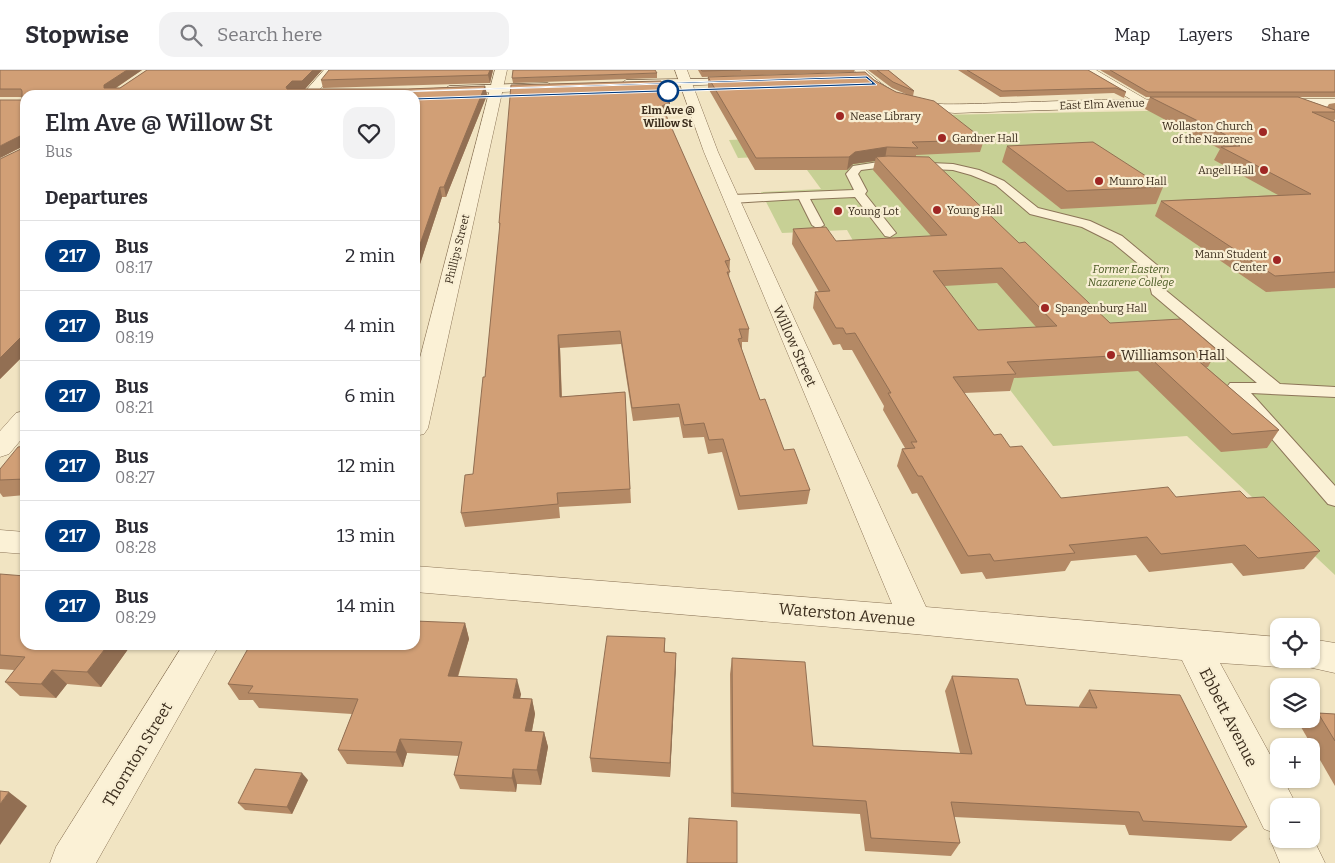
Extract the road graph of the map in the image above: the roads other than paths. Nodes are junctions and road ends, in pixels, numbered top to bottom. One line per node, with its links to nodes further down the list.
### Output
1 (330, 70): 8 (street)
2 (1088, 70): 11 (street)
3 (861, 76): 11 (street, East Elm Avenue)
4 (685, 81): 5 (street); 7 (street); 19 (street, Willow Street)
5 (754, 84)
6 (498, 85): 9 (street); 10 (street); 24 (street, Phillips Street)
7 (614, 89)
8 (312, 90)
9 (555, 91)
10 (441, 94)
11 (1146, 102): 13 (street, East Elm Avenue)
12 (1335, 103): 15 (street)
13 (1195, 104)
14 (1264, 104): 15 (street)
15 (1293, 104): 16 (street)
16 (1327, 116)
17 (858, 193): 18 (lane); 21 (lane); 22 (lane)
18 (803, 196): 19 (lane); 20 (lane)
19 (732, 199): 31 (street, Willow Street)
20 (818, 225)
21 (890, 233)
22 (1275, 389): 23 (lane); 27 (lane)
23 (1335, 392)
24 (420, 407)
25 (20, 425): 26 (street)
26 (0, 448)
27 (1335, 499)
28 (0, 541): 29 (street)
29 (20, 543)
30 (420, 579): 31 (street, Waterston Avenue)
31 (914, 620): 32 (street, Waterston Avenue)
32 (1193, 646): 34 (street, Waterston Avenue); 37 (street, Ebbett Avenue)
33 (199, 650): 39 (street, Thornton Street)
34 (1270, 651)
35 (1320, 656): 36 (street)
36 (1335, 658)
37 (1271, 798)
38 (1296, 848): 40 (street)
39 (72, 863)
40 (1303, 863)

